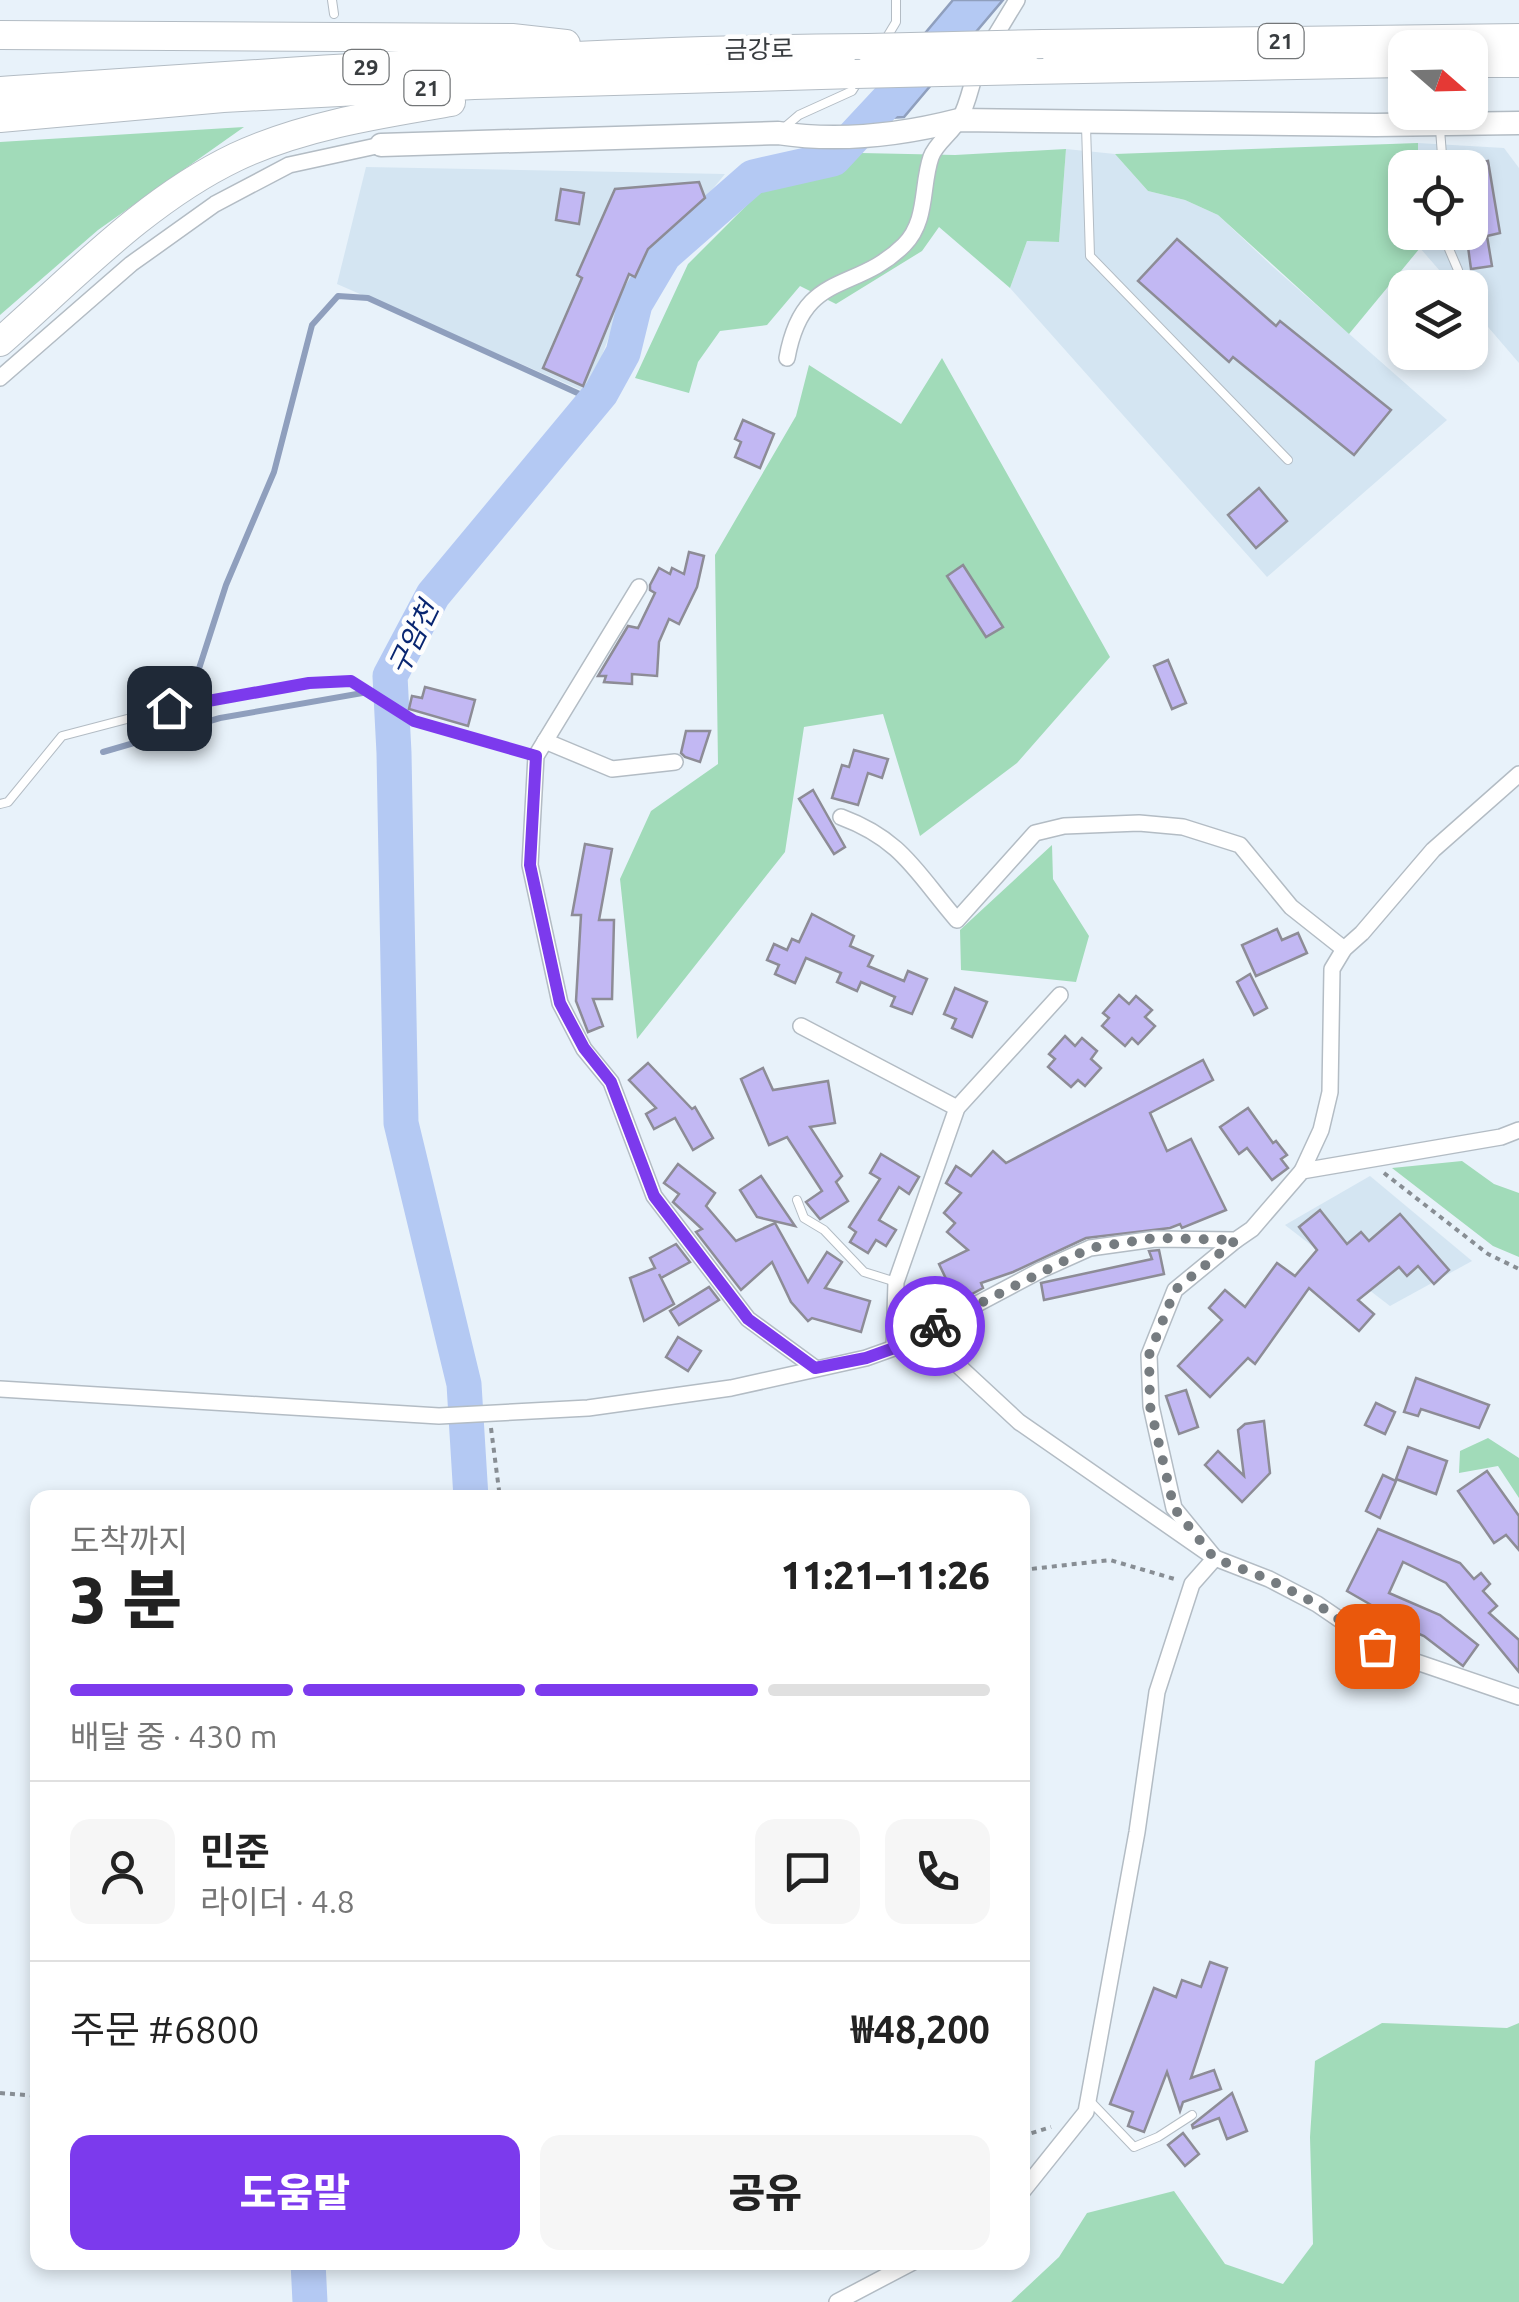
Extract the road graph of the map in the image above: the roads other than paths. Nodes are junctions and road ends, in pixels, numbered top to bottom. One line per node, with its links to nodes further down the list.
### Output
1 (332, 0): 4 (lane)
2 (896, 0): 18 (lane)
3 (1016, 0): 13 (street)
4 (334, 14)
5 (0, 35): 7 (highway)
6 (1519, 38): 7 (highway, 금강로 / 21, bridge)
7 (732, 62): 8 (highway, 금강로 / 21, bridge); 11 (highway, 금강로 / 29); 12 (highway, 금강로 / 21); 22 (highway)
8 (1388, 63)
9 (1488, 63): 10 (highway)
10 (1519, 63)
11 (0, 92)
12 (0, 118)
13 (959, 120): 14 (street); 18 (street); 23 (street)
14 (1086, 122): 17 (street); 25 (lane)
15 (1488, 123): 16 (street)
16 (1519, 123)
17 (1388, 124)
18 (778, 134): 19 (street)
19 (379, 140): 24 (street)
20 (1449, 250): 21 (lane)
21 (1458, 270)
22 (0, 342)
23 (787, 358)
24 (0, 378)
25 (1288, 460)
26 (639, 587): 27 (street)
27 (541, 749): 28 (street); 30 (lane); 43 (street)
28 (675, 762)
29 (1519, 774): 32 (street)
30 (0, 804)
31 (841, 817): 32 (street)
32 (1344, 949): 37 (street)
33 (1060, 995): 35 (street)
34 (800, 1026): 35 (street)
35 (956, 1108): 40 (street)
36 (1519, 1130): 37 (street)
37 (1302, 1171): 39 (street)
38 (796, 1200): 40 (lane)
39 (1236, 1240): 41 (street); 45 (street)
40 (896, 1282): 42 (street)
41 (922, 1332): 42 (street); 45 (street)
42 (894, 1348): 43 (street)
43 (815, 1368): 44 (street)
44 (0, 1390)
45 (1214, 1558): 46 (street); 47 (street)
46 (1519, 1697)
47 (1089, 2100): 48 (lane); 49 (street)
48 (1192, 2115)
49 (1030, 2182)
50 (898, 2270): 51 (street)
51 (838, 2302)

